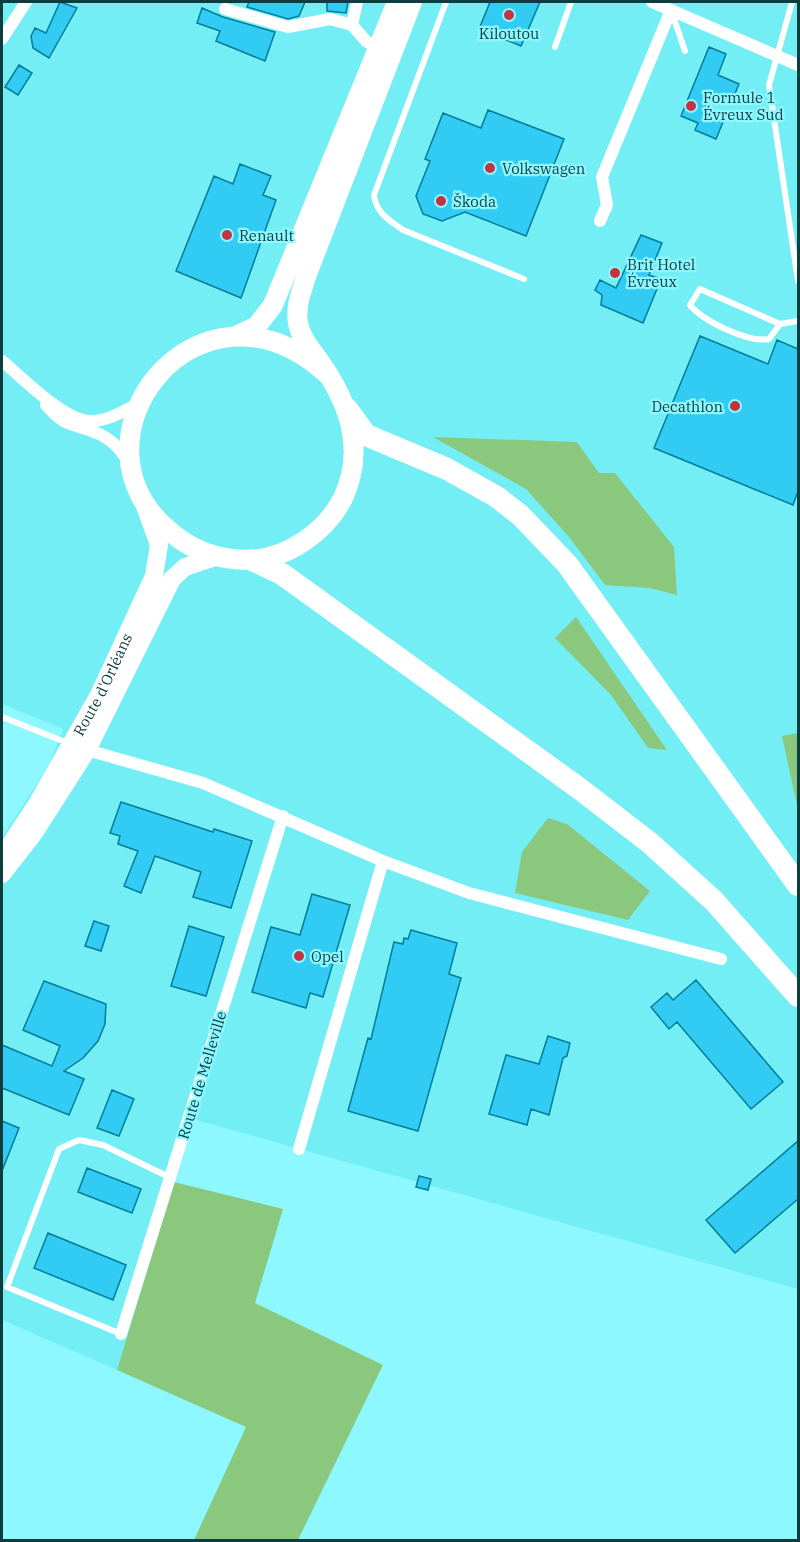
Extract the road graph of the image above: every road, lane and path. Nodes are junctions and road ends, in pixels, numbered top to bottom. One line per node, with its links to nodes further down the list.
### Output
1 (26, 2): 12 (street)
2 (357, 2): 11 (street)
3 (397, 2): 14 (main road)
4 (412, 2): 25 (main road)
5 (446, 2): 19 (lane)
6 (571, 2): 13 (lane)
7 (652, 2): 10 (street)
8 (792, 2): 16 (lane)
9 (225, 9): 11 (street)
10 (671, 10): 15 (lane); 16 (street); 18 (street)
11 (352, 25): 14 (street)
12 (2, 39)
13 (555, 47)
14 (378, 49): 23 (main road)
15 (685, 51)
16 (779, 56): 17 (street); 20 (lane)
17 (798, 65)
18 (600, 221)
19 (524, 279)
20 (798, 281)
21 (798, 321): 22 (lane)
22 (780, 324): 22 (lane)
23 (236, 336): 25 (main road); 27 (main road)
24 (2, 361): 26 (street)
25 (328, 375): 28 (main road)
26 (30, 383): 27 (street); 29 (street)
27 (139, 403): 29 (main road)
28 (347, 409): 32 (main road); 39 (highway)
29 (131, 465): 30 (main road)
30 (144, 501): 31 (main road); 34 (main road, Route d'Orléans)
31 (215, 556): 32 (main road); 34 (main road, Route d'Orléans)
32 (252, 560): 41 (highway)
33 (2, 717): 34 (lane)
34 (80, 747): 35 (street); 36 (main road, Route d'Orléans); 38 (main road, Route d'Orléans)
35 (283, 816): 37 (street); 43 (street, Route de Melleville)
36 (2, 857)
37 (383, 861): 40 (street); 42 (street)
38 (2, 874)
39 (798, 885)
40 (721, 959)
41 (798, 996)
42 (299, 1149)
43 (169, 1177): 44 (street, Route de Melleville); 44 (lane)
44 (121, 1334)

